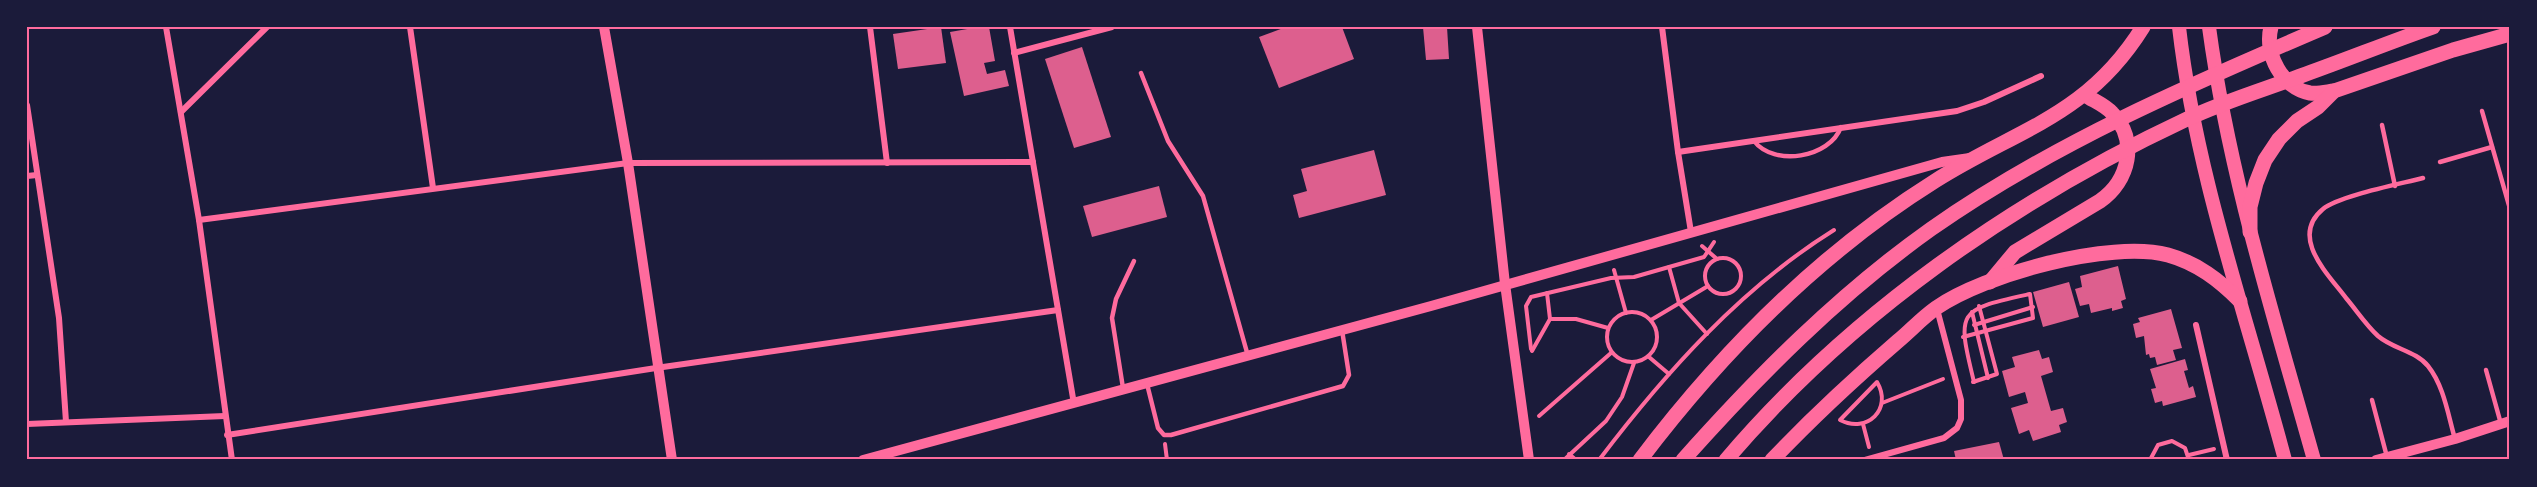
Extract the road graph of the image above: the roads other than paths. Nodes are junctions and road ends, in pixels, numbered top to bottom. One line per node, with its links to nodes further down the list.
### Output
1 (165, 27): 24 (street)
2 (267, 27): 24 (street)
3 (410, 27): 39 (street)
4 (604, 27): 33 (street)
5 (870, 27): 34 (street)
6 (1010, 27): 17 (street)
7 (1112, 27): 17 (street)
8 (1478, 27): 46 (street)
9 (1662, 27): 29 (street)
10 (2143, 27): 21 (highway)
11 (2179, 27): 47 (main road)
12 (2209, 27): 43 (main road)
13 (2271, 27): 20 (highway)
14 (2325, 27): 72 (highway)
15 (2433, 27): 73 (highway)
16 (2510, 34): 20 (highway)
17 (1014, 53): 31 (street)
18 (1141, 73): 52 (lane)
19 (2041, 76): 26 (street)
20 (2334, 91): 43 (highway)
21 (2085, 95): 30 (highway); 45 (highway)
22 (27, 105): 35 (street)
23 (2482, 111): 28 (lane)
24 (181, 112): 41 (street)
25 (2382, 125): 38 (lane)
26 (1841, 128): 27 (street); 27 (lane)
27 (1754, 141): 29 (street)
28 (2492, 147): 32 (lane); 40 (lane)
29 (1678, 152): 42 (street)
30 (1976, 158): 42 (street); 71 (highway)
31 (1033, 162): 34 (street); 49 (street)
32 (2440, 162)
33 (628, 163): 34 (street); 39 (street); 53 (street)
34 (887, 163)
35 (37, 175): 36 (street); 60 (street)
36 (27, 176)
37 (2422, 178): 38 (lane)
38 (2395, 186): 64 (lane)
39 (433, 188): 41 (street)
40 (2510, 210)
41 (199, 220): 59 (street)
42 (1691, 232): 46 (street)
43 (2250, 232): 77 (main road)
44 (1134, 261): 56 (lane)
45 (1990, 282): 47 (highway); 48 (highway)
46 (1506, 284): 51 (street); 70 (street)
47 (2240, 301): 76 (main road)
48 (1937, 308): 66 (street); 74 (highway)
49 (1058, 310): 53 (street); 58 (street)
50 (2196, 325): 75 (street)
51 (1342, 330): 52 (street); 55 (lane)
52 (1248, 356): 55 (street)
53 (657, 368): 63 (street); 68 (street)
54 (2486, 370): 61 (lane)
55 (1147, 384): 56 (street)
56 (1124, 390): 58 (street)
57 (2372, 400): 65 (lane)
58 (1074, 404): 69 (street)
59 (225, 416): 60 (street); 63 (street)
60 (66, 422): 62 (street)
61 (2506, 422): 64 (street)
62 (27, 424)
63 (227, 435): 67 (street)
64 (2455, 440): 65 (street)
65 (2381, 458)
66 (1868, 459)
67 (232, 460)
68 (672, 460)
69 (862, 460)
70 (1529, 460)
71 (1640, 460)
72 (1683, 460)
73 (1726, 460)
74 (1772, 460)
75 (2227, 460)
76 (2285, 460)
77 (2314, 460)

